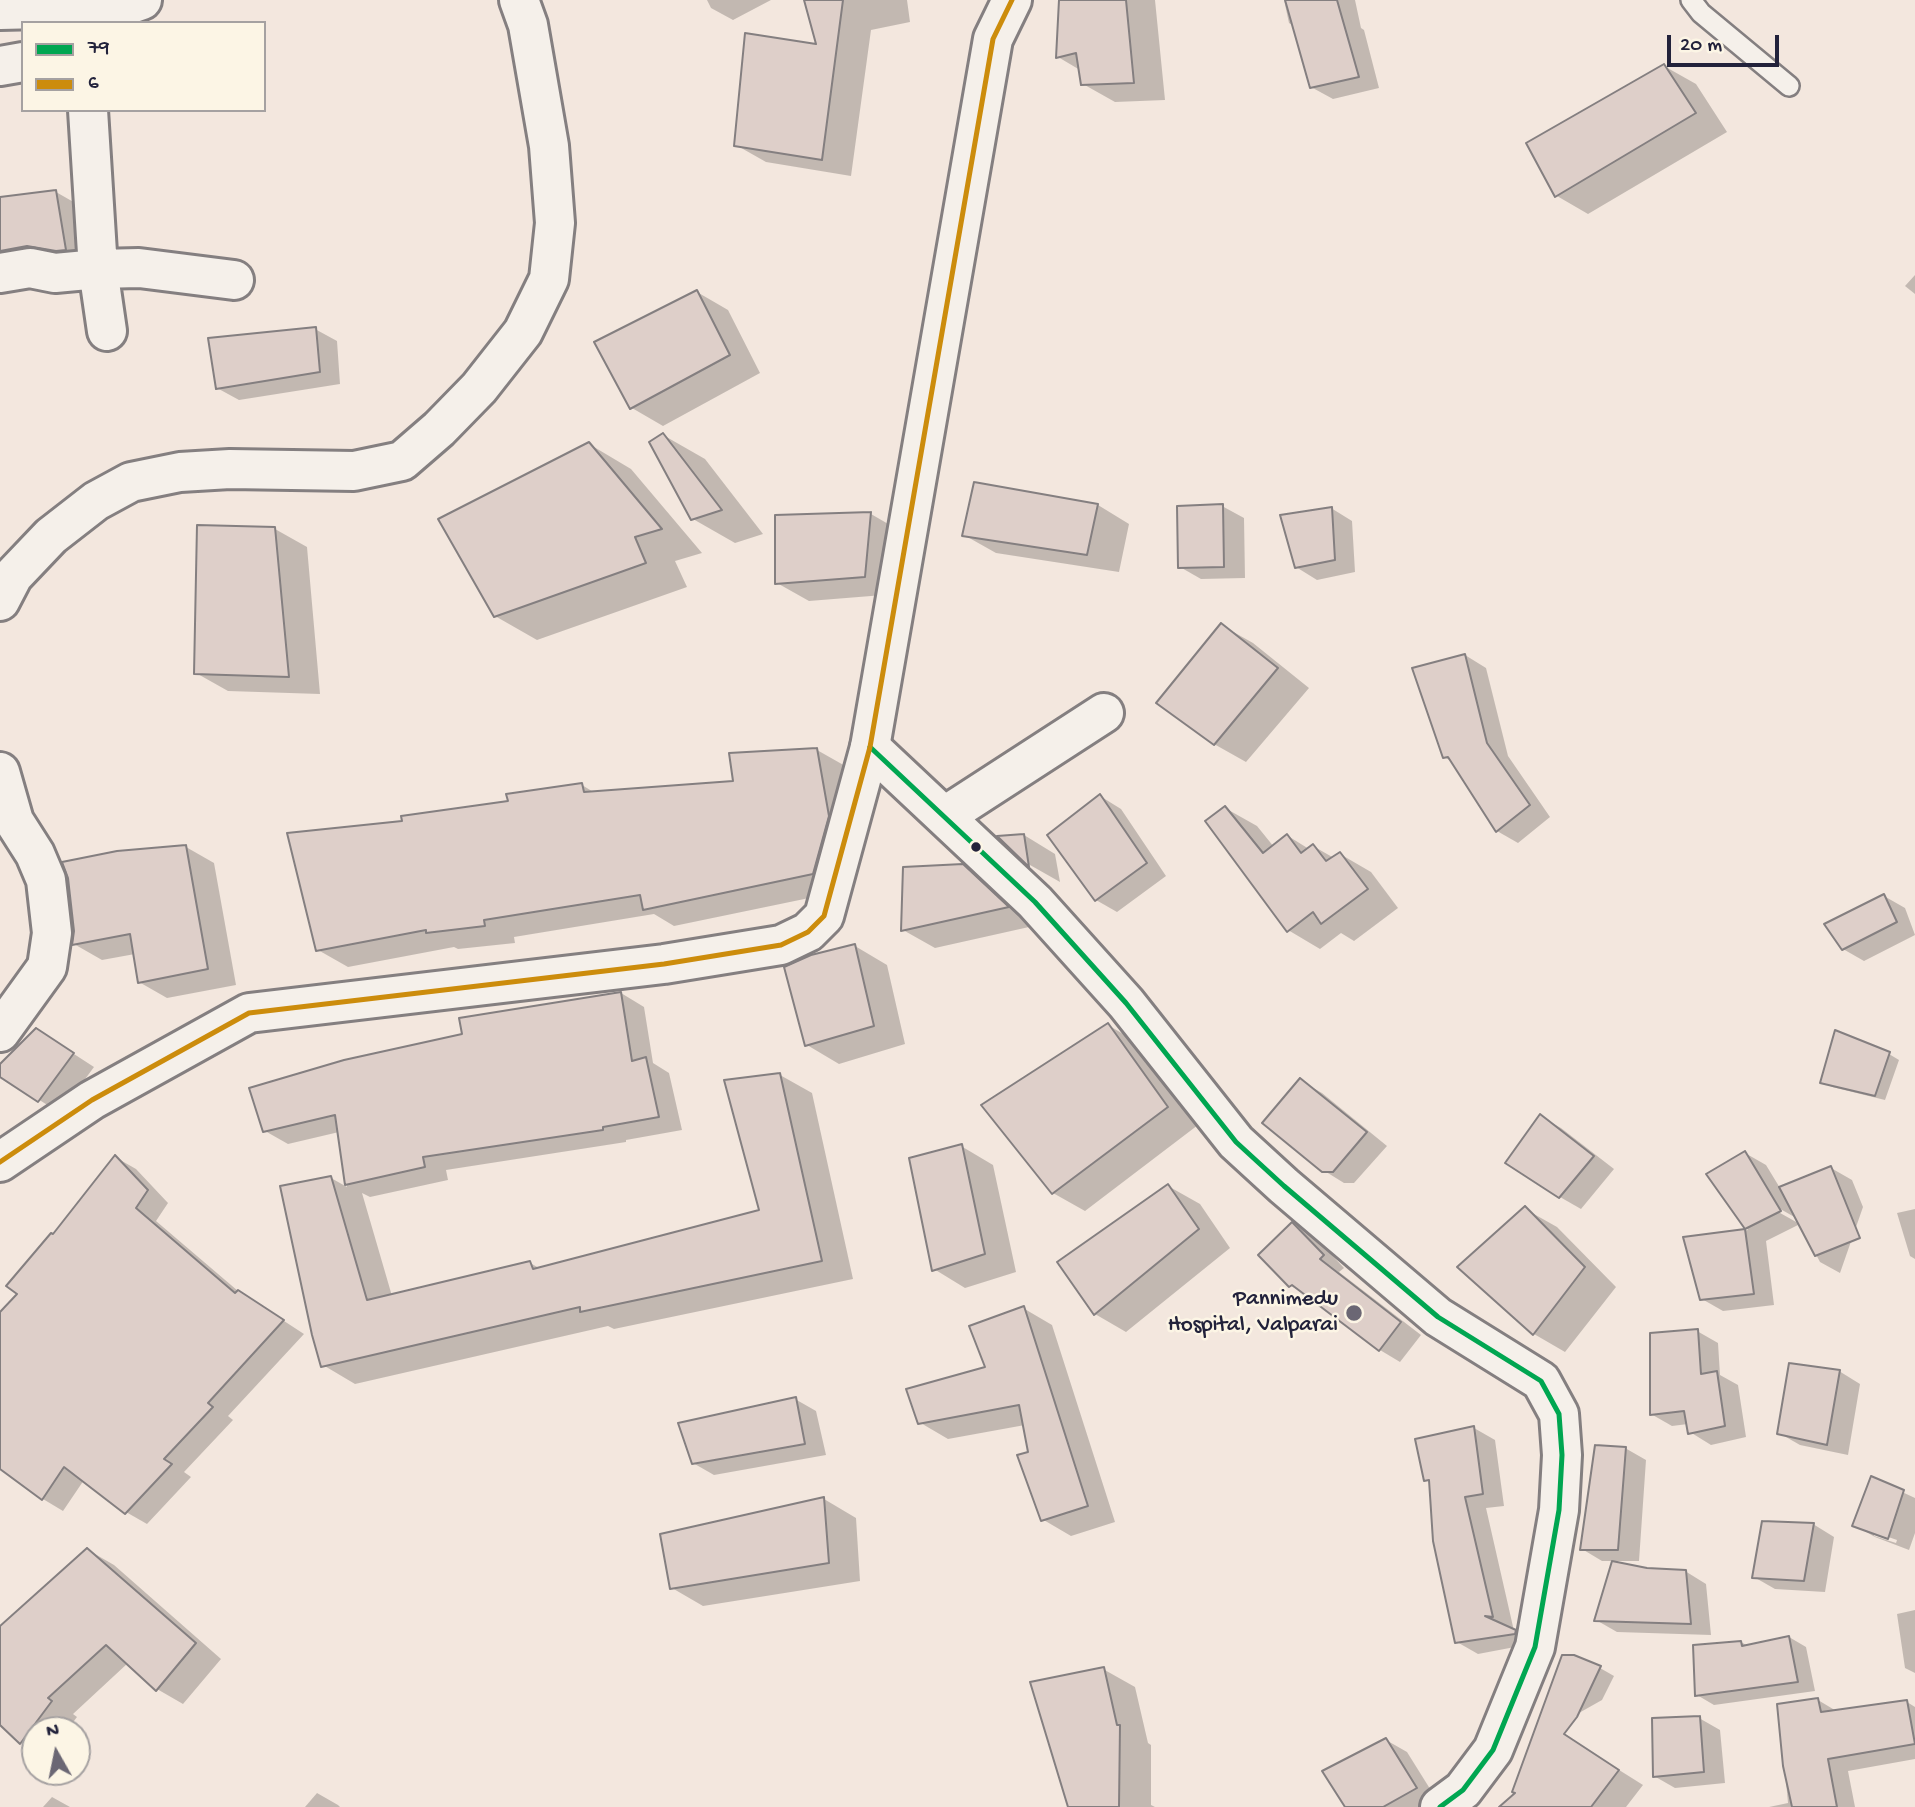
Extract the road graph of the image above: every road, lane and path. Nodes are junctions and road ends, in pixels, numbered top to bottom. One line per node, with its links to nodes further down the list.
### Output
1 (142, 0): 5 (street)
2 (519, 0): 14 (street)
3 (1012, 0): 16 (street)
4 (1691, 0): 8 (lane)
5 (0, 10)
6 (21, 62): 7 (street)
7 (0, 66)
8 (1789, 86)
9 (88, 112): 10 (street)
10 (97, 268): 11 (street); 12 (street); 13 (street)
11 (0, 273)
12 (234, 280)
13 (107, 331)
14 (0, 601)
15 (1104, 713): 18 (street)
16 (870, 747): 18 (street); 20 (street)
17 (0, 772): 19 (street)
18 (945, 816): 21 (street)
19 (0, 1032)
20 (0, 1162)
21 (1440, 1807)

